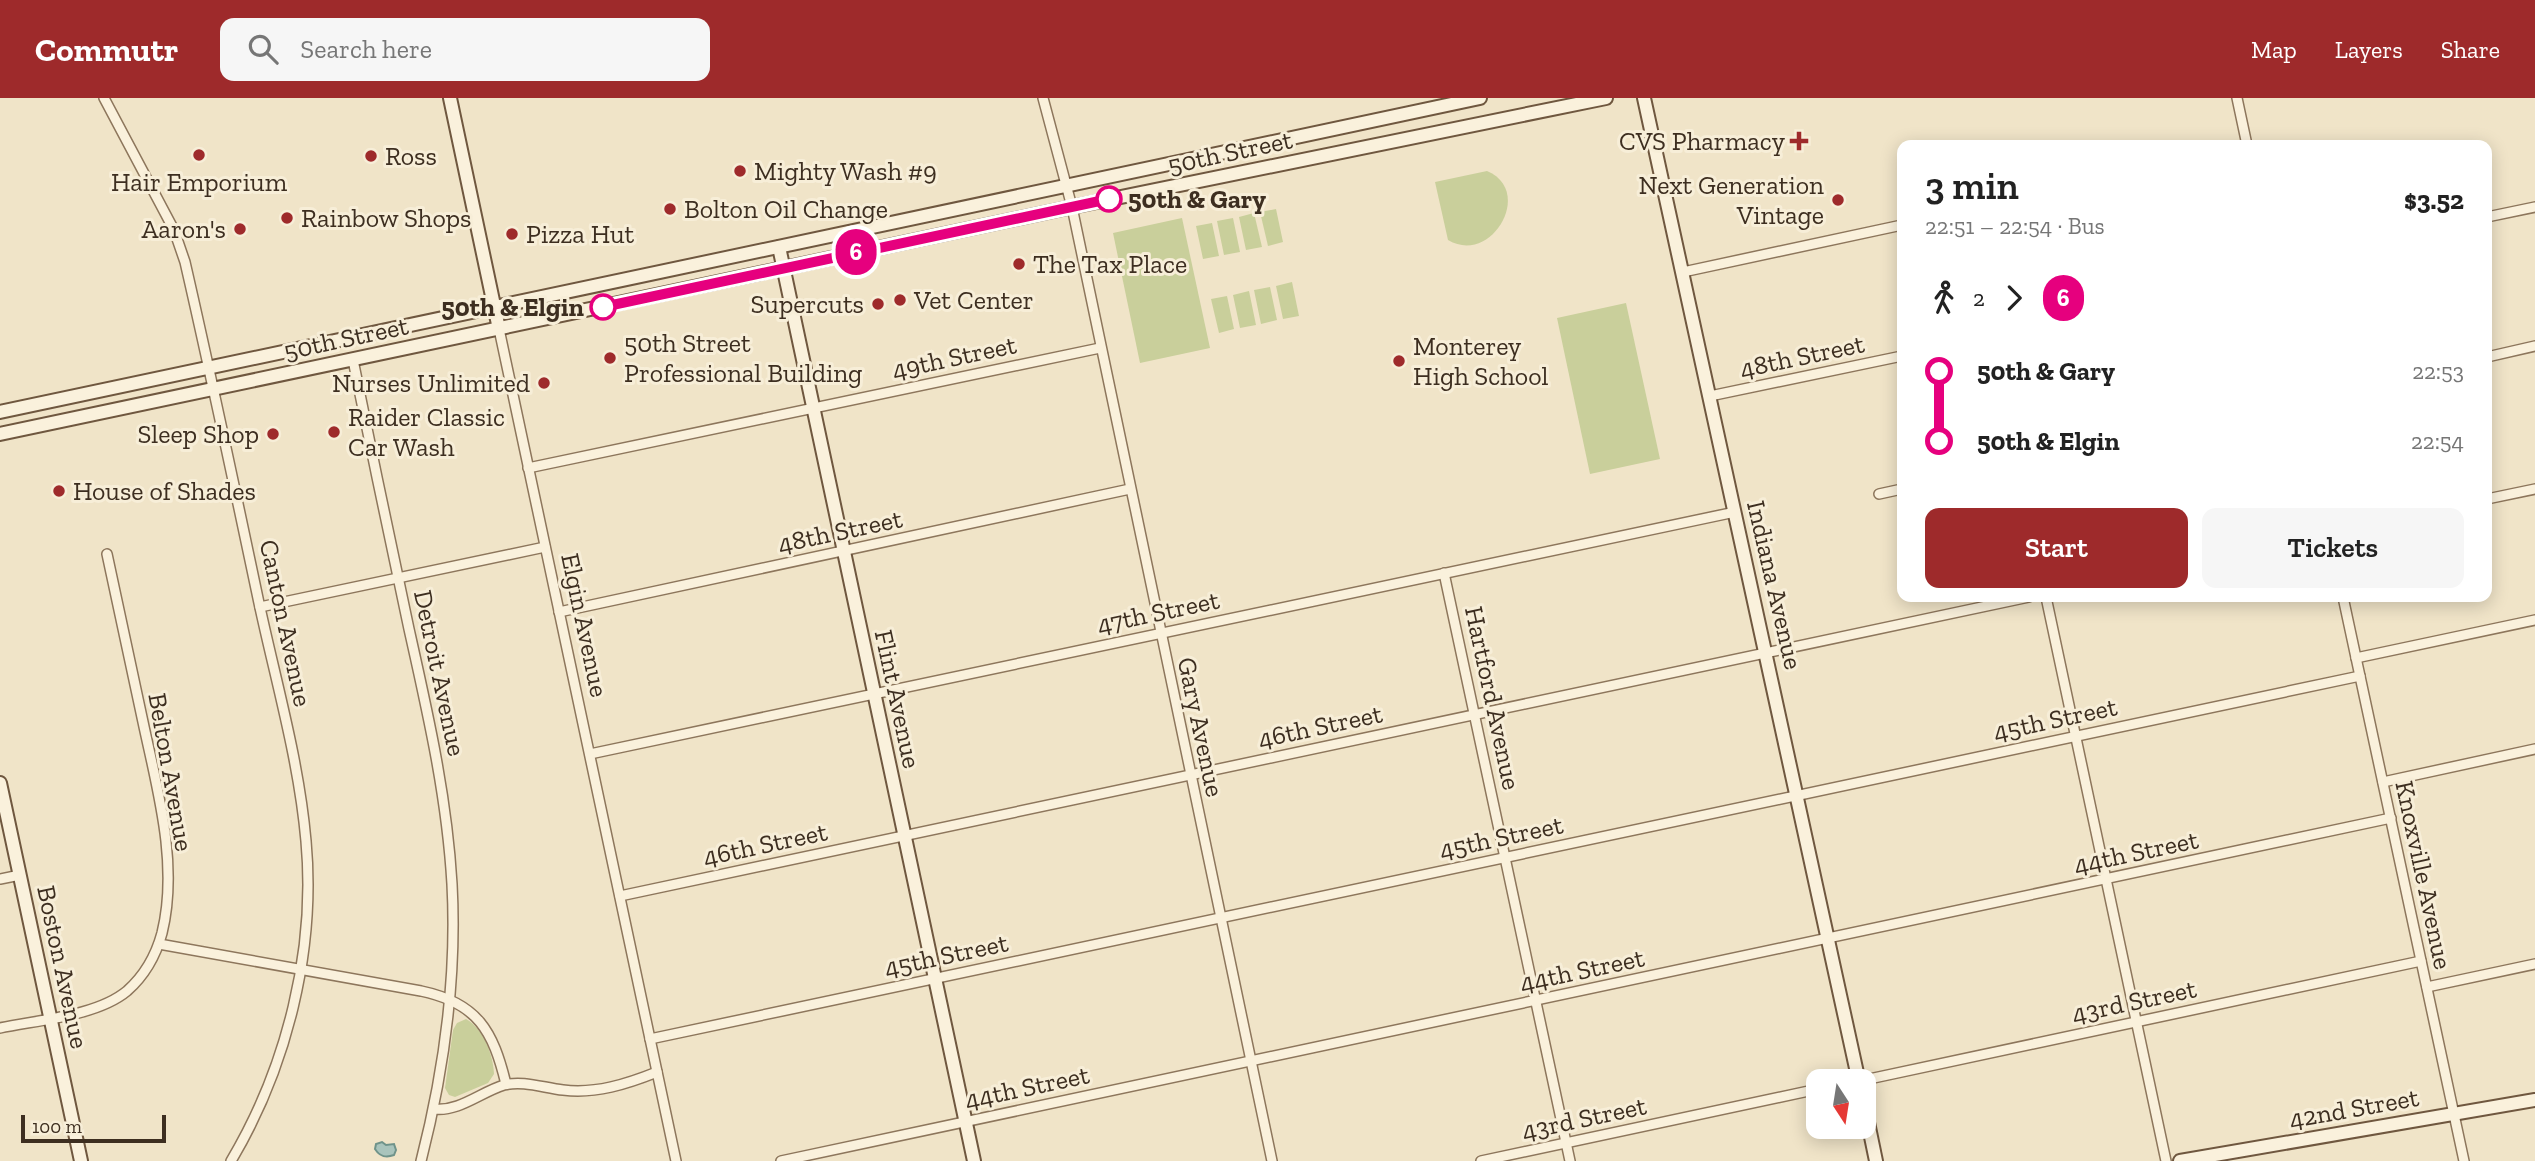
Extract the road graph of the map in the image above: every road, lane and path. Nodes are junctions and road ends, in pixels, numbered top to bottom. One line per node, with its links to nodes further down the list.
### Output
1 (104, 98): 24 (street, Canton Avenue)
2 (450, 98): 17 (main road, Elgin Avenue)
3 (1043, 98): 9 (street, Gary Avenue)
4 (1480, 98): 9 (main road, 50th Street)
5 (1606, 98): 11 (main road, 50th Street)
6 (1644, 98): 16 (main road, Indiana Avenue)
7 (2237, 98): 8 (street)
8 (2246, 140)
9 (1067, 186): 11 (street, Gary Avenue); 14 (main road, 50th Street)
10 (2535, 206): 12 (street)
11 (1072, 207): 15 (main road, 50th Street); 20 (street, Gary Avenue)
12 (2492, 216)
13 (1897, 226): 16 (street)
14 (779, 247): 15 (main road, Flint Avenue); 17 (main road, 50th Street)
15 (783, 268): 18 (main road, 50th Street); 27 (main road, Flint Avenue)
16 (1683, 272): 26 (main road, Indiana Avenue)
17 (495, 308): 18 (main road, Elgin Avenue); 24 (main road, 50th Street)
18 (499, 329): 23 (main road, 50th Street); 30 (street, Elgin Avenue)
19 (2535, 346): 21 (street)
20 (1100, 348): 27 (street, 49th Street); 31 (street, Gary Avenue)
21 (2492, 356)
22 (1897, 357): 26 (street, 48th Street)
23 (353, 360): 25 (main road, 50th Street); 41 (street, Detroit Avenue)
24 (209, 368): 25 (street, Canton Avenue); 28 (main road, 50th Street)
25 (214, 389): 29 (main road, 50th Street); 45 (street, Canton Avenue)
26 (1710, 396): 36 (main road, Indiana Avenue)
27 (813, 408): 30 (street, 49th Street); 38 (main road, Flint Avenue)
28 (0, 412)
29 (0, 434)
30 (528, 468): 37 (street, Elgin Avenue)
31 (1130, 489): 38 (street, 48th Street); 48 (street, Gary Avenue)
32 (2535, 489): 35 (street)
33 (1897, 490): 34 (street)
34 (1879, 494)
35 (2492, 498)
36 (1735, 512): 40 (street, 47th Street); 49 (main road, Indiana Avenue)
37 (545, 547): 41 (street); 46 (street, Elgin Avenue)
38 (844, 552): 46 (street, 48th Street); 52 (main road, Flint Avenue)
39 (107, 554): 70 (street, Belton Avenue)
40 (1444, 573): 48 (street, 47th Street); 53 (street, Hartford Avenue)
41 (399, 579): 45 (street); 76 (street, Detroit Avenue)
42 (2005, 602): 49 (street, 46th Street)
43 (2047, 602): 54 (street)
44 (2344, 602): 50 (street, Knoxville Avenue)
45 (260, 607): 73 (street, Canton Avenue)
46 (559, 612): 56 (street, Elgin Avenue)
47 (2535, 620): 50 (street)
48 (1160, 633): 52 (street, 47th Street); 57 (street, Gary Avenue)
49 (1767, 652): 53 (street, 46th Street); 60 (main road, Indiana Avenue)
50 (2356, 657): 51 (street, Knoxville Avenue)
51 (2360, 676): 54 (street, 45th Street); 58 (street, Knoxville Avenue)
52 (874, 694): 56 (street, 47th Street); 62 (main road, Flint Avenue)
53 (1475, 715): 57 (street, 46th Street); 63 (street, Hartford Avenue)
54 (2076, 736): 60 (street, 45th Street); 66 (street)
55 (2535, 749): 58 (street)
56 (590, 754): 67 (street, Elgin Avenue)
57 (1190, 775): 62 (street, 46th Street); 68 (street, Gary Avenue)
58 (2383, 782): 61 (street, Knoxville Avenue)
59 (0, 783): 64 (main road, Boston Avenue)
60 (1797, 795): 63 (street, 45th Street); 69 (main road, Indiana Avenue)
61 (2391, 818): 66 (street, 44th Street); 71 (street, Knoxville Avenue)
62 (904, 836): 67 (street, 46th Street); 74 (main road, Flint Avenue)
63 (1506, 857): 68 (street, 45th Street); 77 (street, Hartford Avenue)
64 (20, 875): 65 (street); 78 (main road, Boston Avenue)
65 (0, 879)
66 (2106, 879): 69 (street, 44th Street); 79 (street)
67 (620, 896): 81 (street, Elgin Avenue)
68 (1220, 918): 74 (street, 45th Street); 82 (street, Gary Avenue)
69 (1828, 939): 77 (street, 44th Street); 83 (main road, Indiana Avenue)
70 (159, 944): 73 (street); 78 (street, Belton Avenue)
71 (2421, 961): 75 (street, Knoxville Avenue); 79 (street, 43rd Street)
72 (2535, 964): 75 (street)
73 (300, 970): 76 (street); 95 (street)
74 (935, 979): 81 (street, 45th Street); 91 (main road, Flint Avenue)
75 (2427, 987): 90 (street, Knoxville Avenue)
76 (449, 999): 86 (street); 89 (street)
77 (1536, 1001): 82 (street, 44th Street); 93 (street, Hartford Avenue)
78 (50, 1017): 80 (street); 94 (main road, Boston Avenue)
79 (2137, 1021): 85 (street, 43rd Street); 104 (street)
80 (0, 1028)
81 (650, 1039): 84 (street, Elgin Avenue)
82 (1251, 1062): 91 (street, 44th Street); 100 (street, Gary Avenue)
83 (1855, 1069)
84 (657, 1072): 86 (street); 97 (street, Elgin Avenue)
85 (1876, 1077)
86 (506, 1084): 89 (street)
87 (1806, 1092): 93 (street, 43rd Street)
88 (2535, 1100): 90 (main road, 42nd Street)
89 (434, 1110): 96 (street)
90 (2454, 1114): 105 (main road, 42nd Street); 106 (street, Knoxville Avenue)
91 (966, 1122): 98 (street, 44th Street); 99 (main road, Flint Avenue)
92 (1871, 1139): 103 (main road)
93 (1566, 1143): 101 (street, 43rd Street); 102 (street, Hartford Avenue)
94 (80, 1161)
95 (231, 1161)
96 (421, 1161)
97 (676, 1161)
98 (781, 1161)
99 (974, 1161)
100 (1272, 1161)
101 (1481, 1161)
102 (1570, 1161)
103 (1876, 1161)
104 (2166, 1161)
105 (2180, 1161)
106 (2464, 1161)

